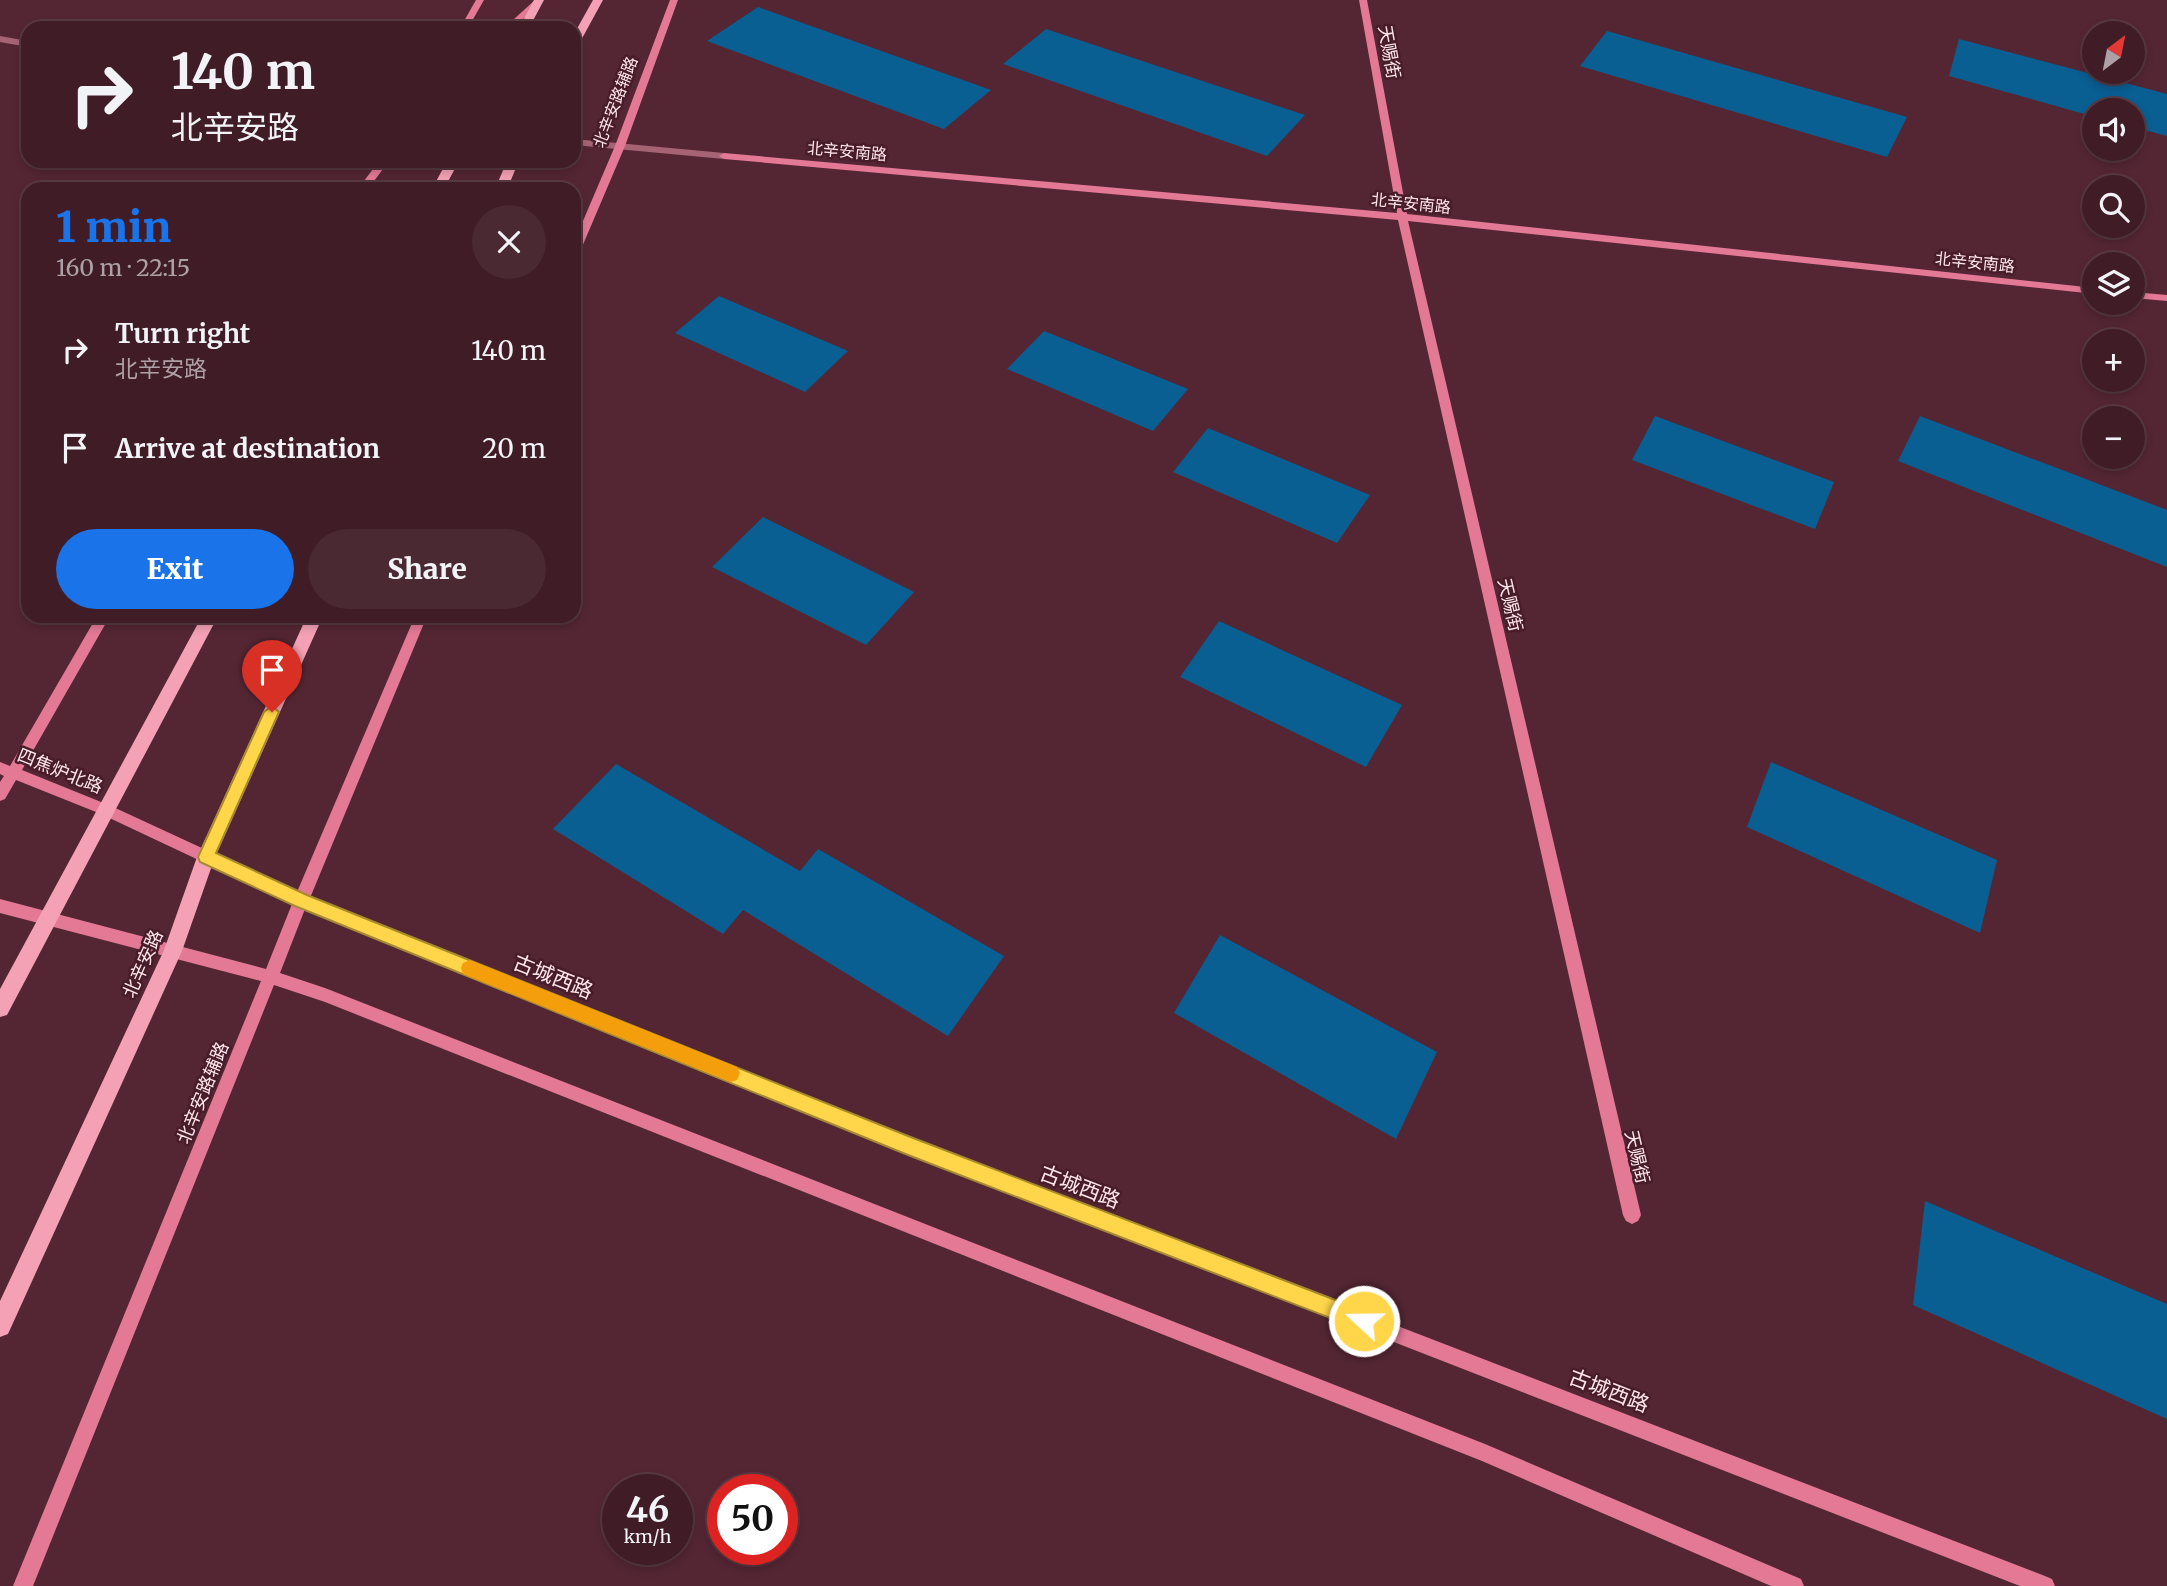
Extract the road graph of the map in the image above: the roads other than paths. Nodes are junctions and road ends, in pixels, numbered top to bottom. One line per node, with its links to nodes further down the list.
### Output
1 (480, 0): 6 (street)
2 (598, 0): 9 (main road)
3 (674, 0): 13 (street, 北辛安路辅路)
4 (1363, 0): 14 (street, 天赐街)
5 (539, 1): 7 (street); 8 (main road)
6 (468, 21)
7 (516, 21)
8 (528, 21)
9 (581, 31)
10 (0, 39): 11 (street)
11 (21, 43)
12 (581, 143): 13 (street)
13 (620, 146): 14 (street, 北辛安南路); 15 (street, 北辛安路辅路)
14 (1403, 218): 16 (street, 北辛安南路); 33 (street, 天赐街)
15 (581, 238)
16 (2082, 290)
17 (2145, 296): 18 (street)
18 (2167, 298)
19 (100, 623): 23 (street)
20 (206, 623): 25 (main road)
21 (312, 623): 26 (main road, 北辛安路)
22 (419, 623): 27 (street, 北辛安路辅路)
23 (7, 770): 24 (street); 25 (street, 四焦炉北路)
24 (0, 795)
25 (106, 810): 26 (street, 古城西路); 29 (main road)
26 (206, 857): 27 (street, 古城西路); 30 (main road, 北辛安路)
27 (301, 901): 31 (street, 北辛安路辅路); 37 (street, 古城西路)
28 (0, 905): 29 (street)
29 (46, 918): 30 (street); 32 (main road)
30 (173, 951): 31 (street); 34 (main road, 北辛安路)
31 (271, 977): 35 (street, 北辛安路辅路); 36 (street)
32 (0, 1008)
33 (1632, 1215)
34 (0, 1326)
35 (23, 1586)
36 (1794, 1586)
37 (2045, 1586)

